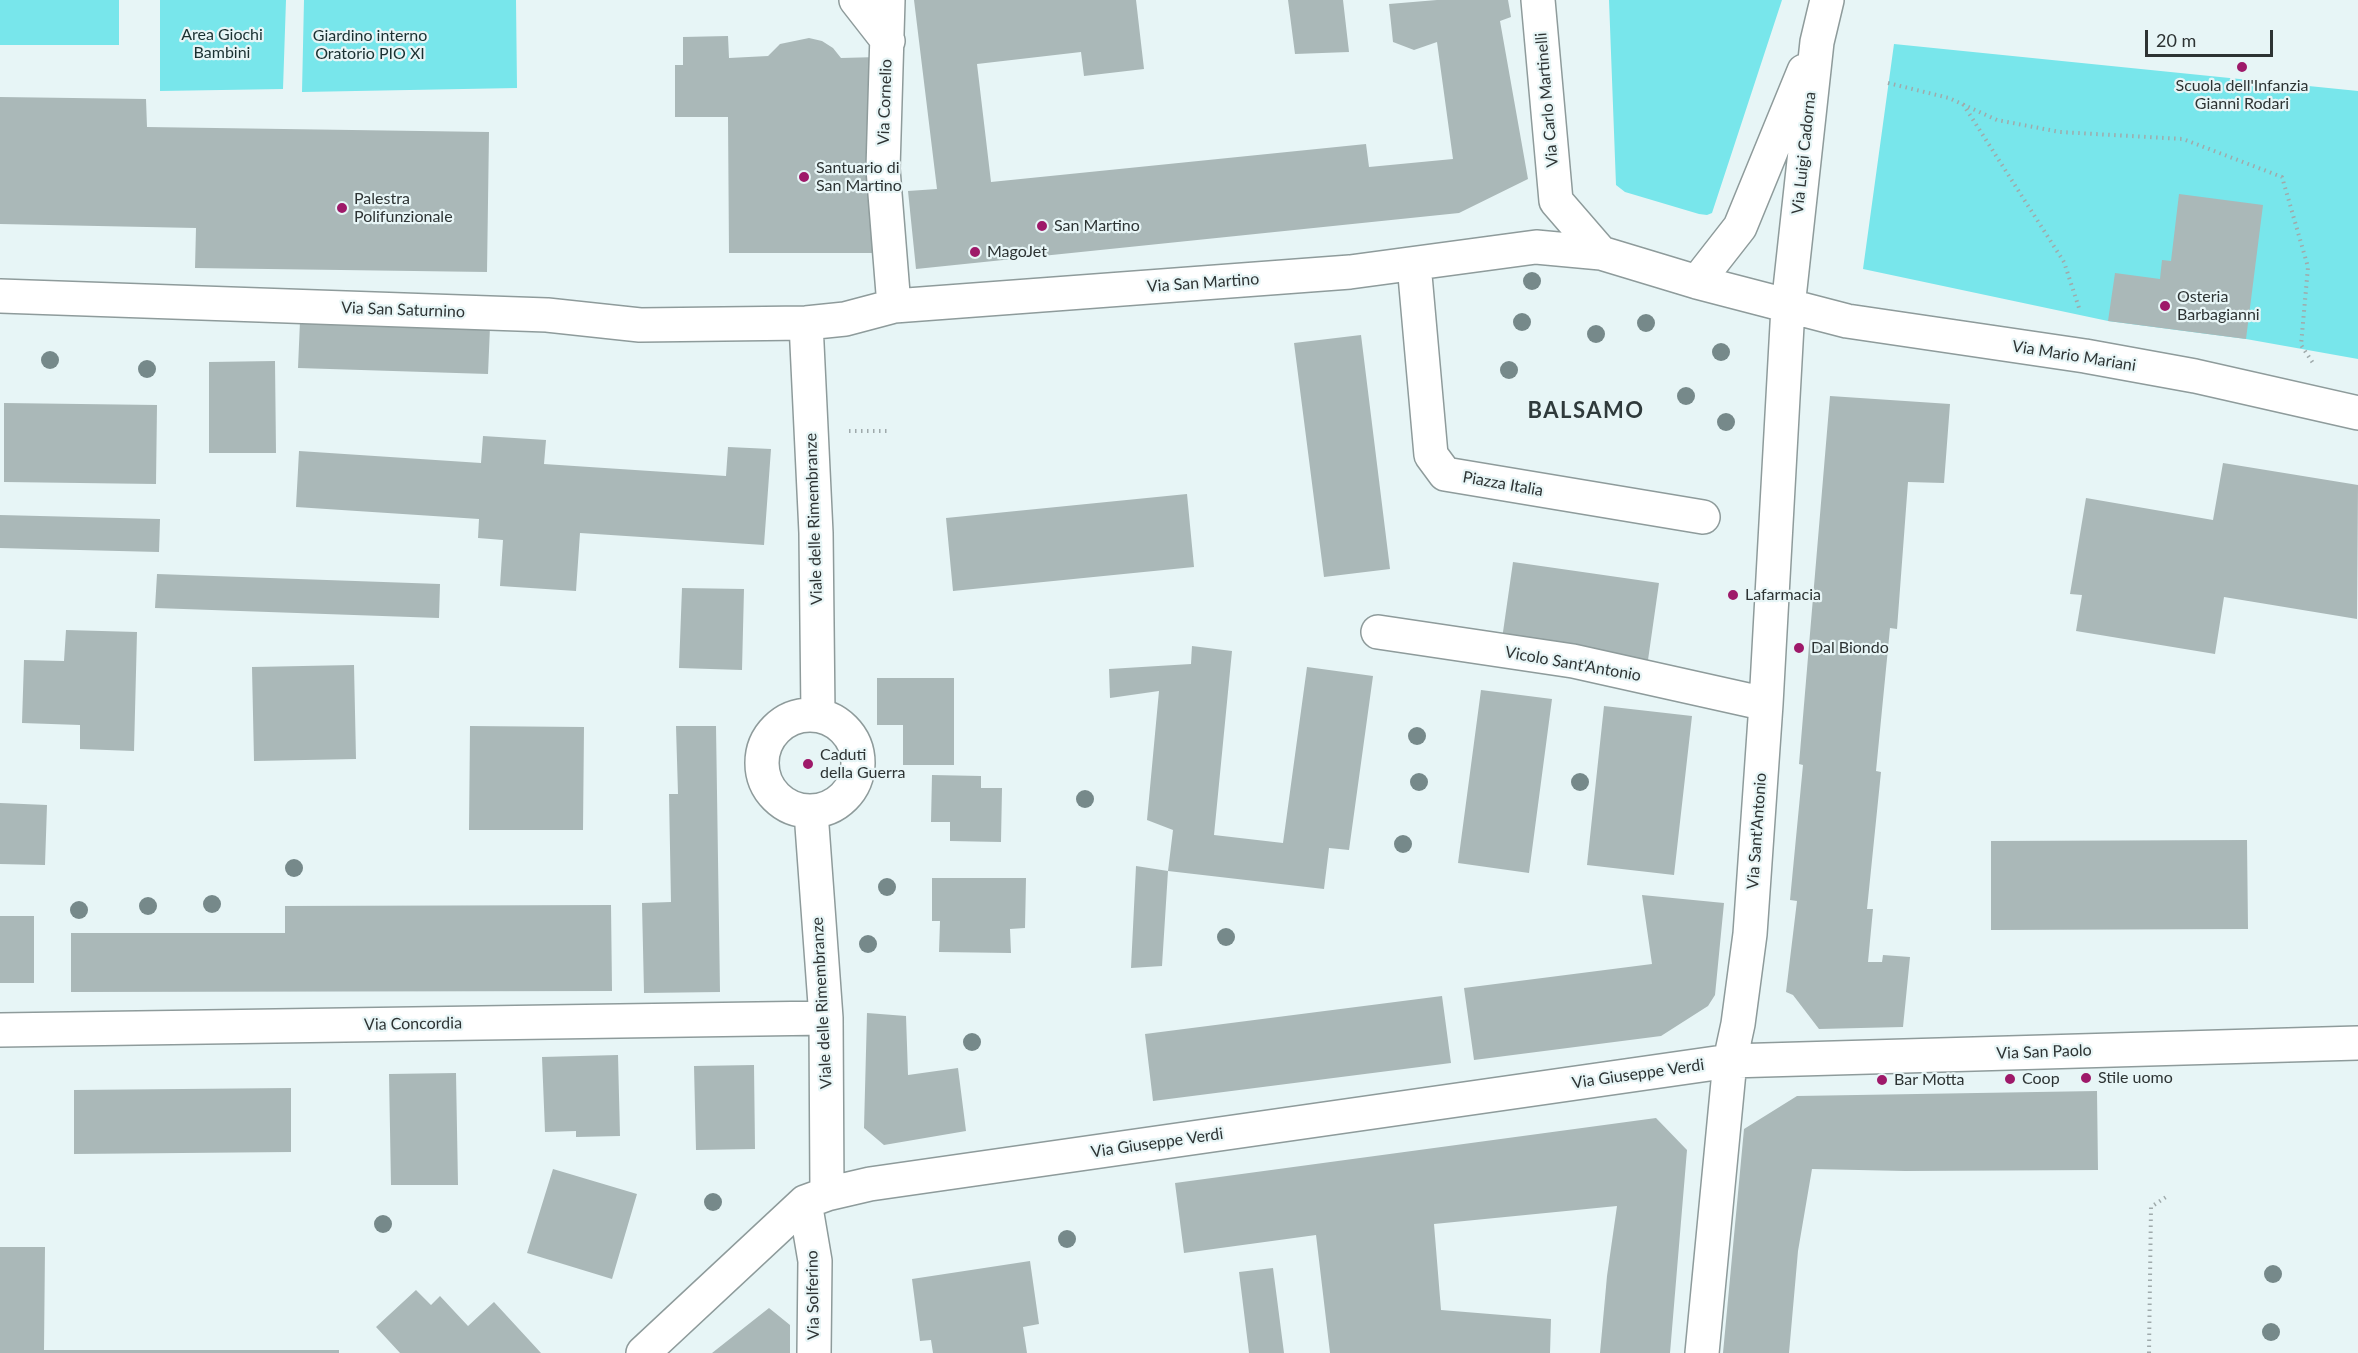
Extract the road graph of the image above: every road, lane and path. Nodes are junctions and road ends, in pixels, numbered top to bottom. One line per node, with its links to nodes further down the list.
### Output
1 (856, 0): 5 (street, Via Cornelio)
2 (888, 0): 5 (street, Via Cornelio)
3 (1538, 0): 9 (street, Via Carlo Martinelli)
4 (1827, 0): 6 (street, Via Luigi Cadorna)
5 (888, 41): 15 (street, Via Cornelio)
6 (1817, 42): 13 (street); 16 (street, Via Luigi Cadorna)
7 (1888, 83): 8 (path)
8 (1963, 104): 17 (path); 19 (path)
9 (1556, 201): 10 (street, Via Carlo Martinelli); 11 (street)
10 (1536, 247): 11 (street, Via San Martino); 12 (street, Via San Martino)
11 (1601, 253): 13 (street)
12 (1414, 264): 15 (street, Via San Martino); 20 (street, Piazza Italia)
13 (1697, 282): 16 (street)
14 (0, 296): 18 (street, Via San Saturnino)
15 (894, 306): 18 (street, Via San Martino)
16 (1788, 307): 19 (street, Via Mario Mariani); 22 (street, Via Sant'Antonio)
17 (2080, 311)
18 (806, 323): 23 (street, Viale delle Rimembranze)
19 (2350, 411)
20 (1703, 517)
21 (1378, 632): 22 (street, Vicolo Sant'Antonio)
22 (1766, 704): 28 (street, Via Sant'Antonio)
23 (818, 716): 24 (street); 24 (street)
24 (811, 812): 25 (street, Viale delle Rimembranze)
25 (826, 1018): 26 (street, Via Concordia); 30 (street, Viale delle Rimembranze)
26 (0, 1030)
27 (2358, 1043): 28 (street, Via San Paolo)
28 (1730, 1061): 30 (street, Via Giuseppe Verdi); 33 (street, Via Sant'Antonio)
29 (2169, 1195): 34 (path)
30 (816, 1198): 31 (street, Via Giuseppe Verdi); 32 (street, Via Solferino)
31 (643, 1353)
32 (814, 1353)
33 (1702, 1353)
34 (2149, 1353)

